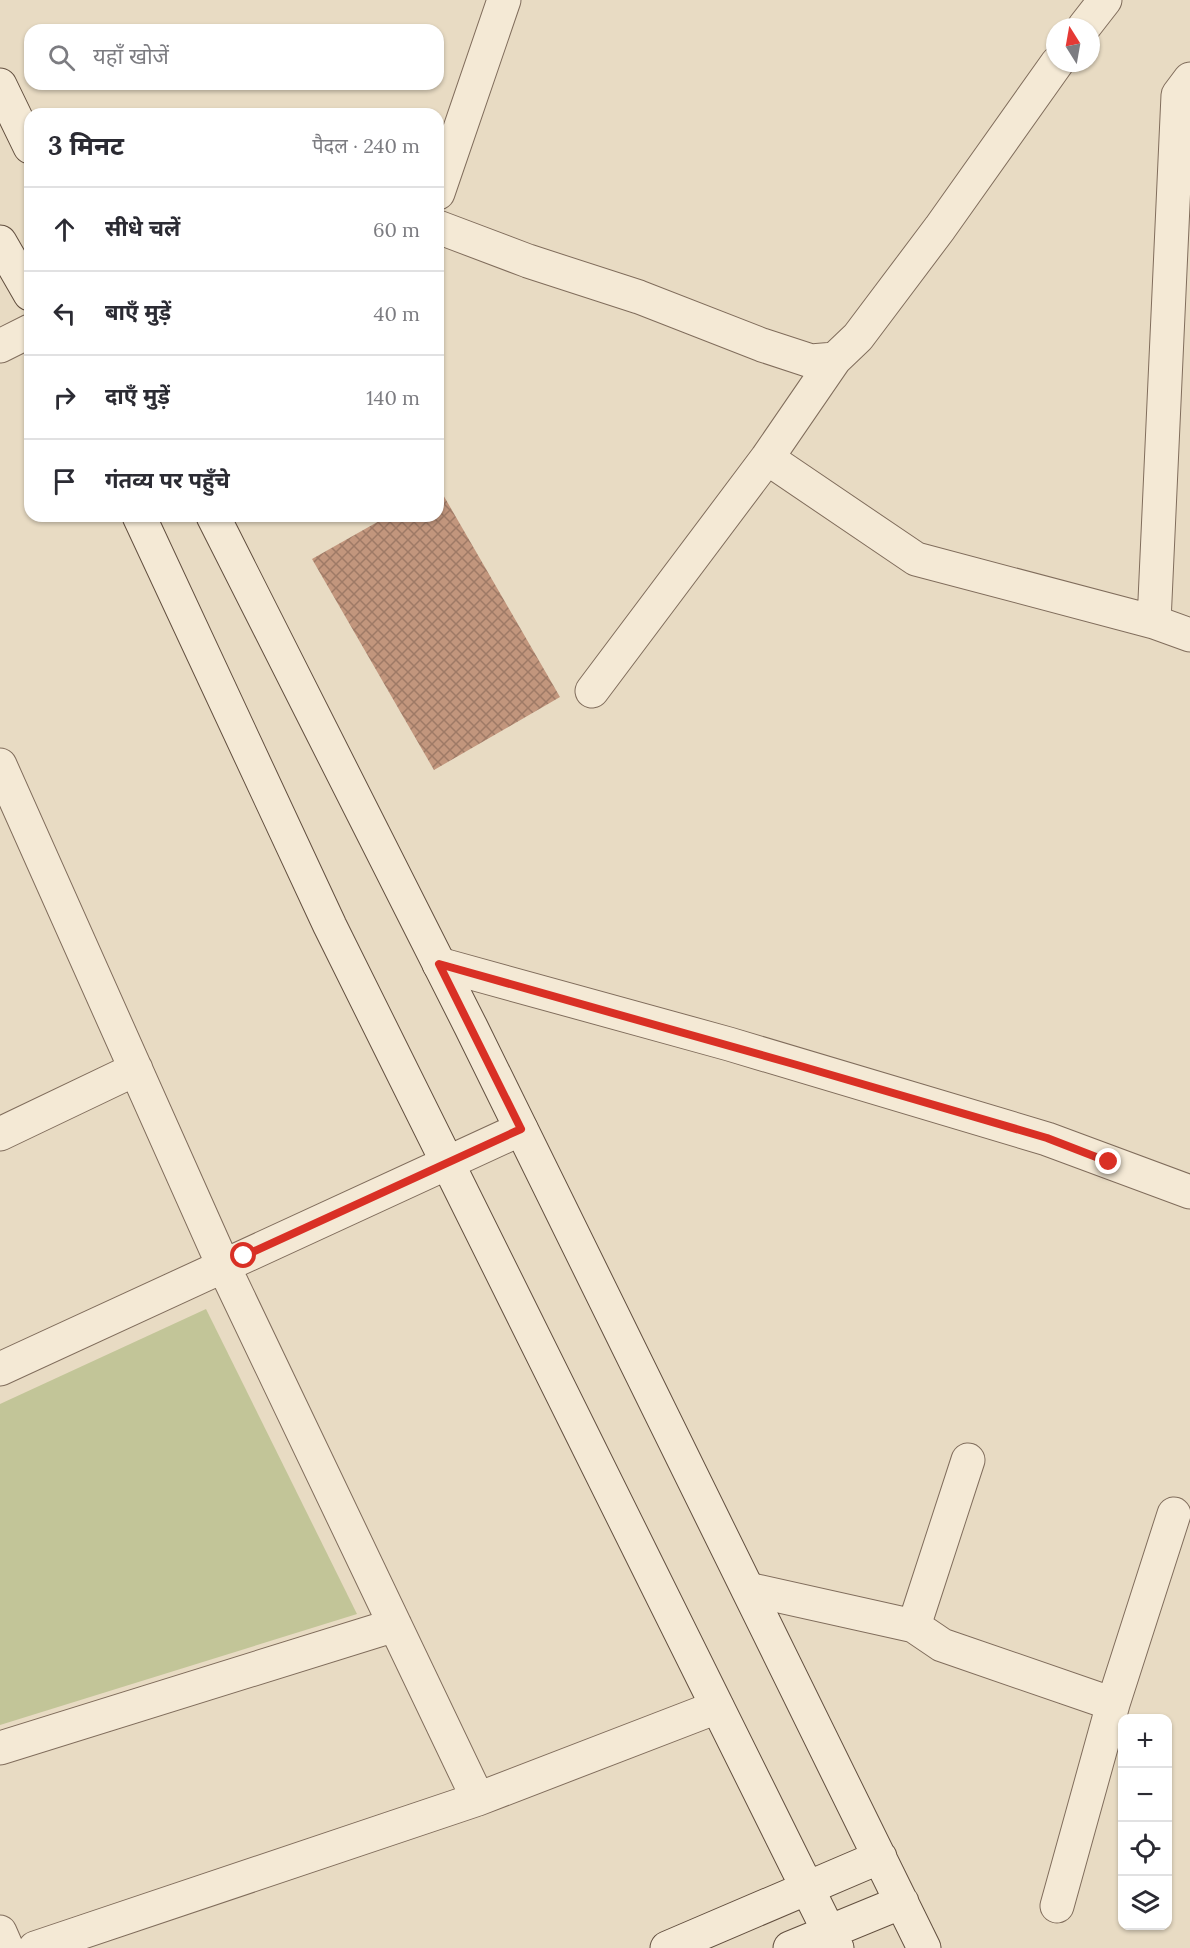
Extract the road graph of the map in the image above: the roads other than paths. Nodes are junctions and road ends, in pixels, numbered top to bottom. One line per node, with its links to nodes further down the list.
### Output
1 (504, 0): 8 (street)
2 (1105, 0): 3 (street)
3 (1091, 18)
4 (1051, 72): 14 (street)
5 (1190, 79): 18 (street)
6 (0, 85): 7 (street)
7 (24, 135)
8 (444, 175)
9 (444, 229): 14 (street)
10 (0, 242): 11 (street)
11 (24, 284)
12 (24, 334): 13 (street)
13 (0, 346)
14 (835, 359): 15 (street)
15 (767, 458): 18 (street); 20 (street)
16 (142, 522): 26 (street)
17 (216, 522): 22 (street)
18 (1154, 622): 19 (street)
19 (1190, 634)
20 (592, 691)
21 (0, 765): 23 (street)
22 (439, 964): 24 (street); 27 (street)
23 (136, 1069): 25 (street); 28 (street)
24 (521, 1129): 26 (street); 32 (street)
25 (0, 1134)
26 (447, 1162): 28 (street); 36 (street)
27 (1190, 1192)
28 (223, 1265): 29 (street); 33 (street)
29 (0, 1369)
30 (968, 1460): 34 (street)
31 (1174, 1514): 35 (street)
32 (748, 1589): 34 (street); 39 (street)
33 (395, 1625): 37 (street); 38 (street)
34 (914, 1626): 35 (street)
35 (1113, 1704): 42 (street)
36 (717, 1707): 38 (street); 40 (street)
37 (0, 1748)
38 (478, 1799): 46 (street)
39 (880, 1857): 40 (street); 41 (street)
40 (806, 1888): 44 (street); 47 (street)
41 (902, 1902): 44 (street); 49 (street)
42 (1058, 1906)
43 (0, 1932): 45 (street)
44 (833, 1940): 48 (street)
45 (7, 1948)
46 (35, 1948)
47 (667, 1948)
48 (790, 1948)
49 (924, 1948)

